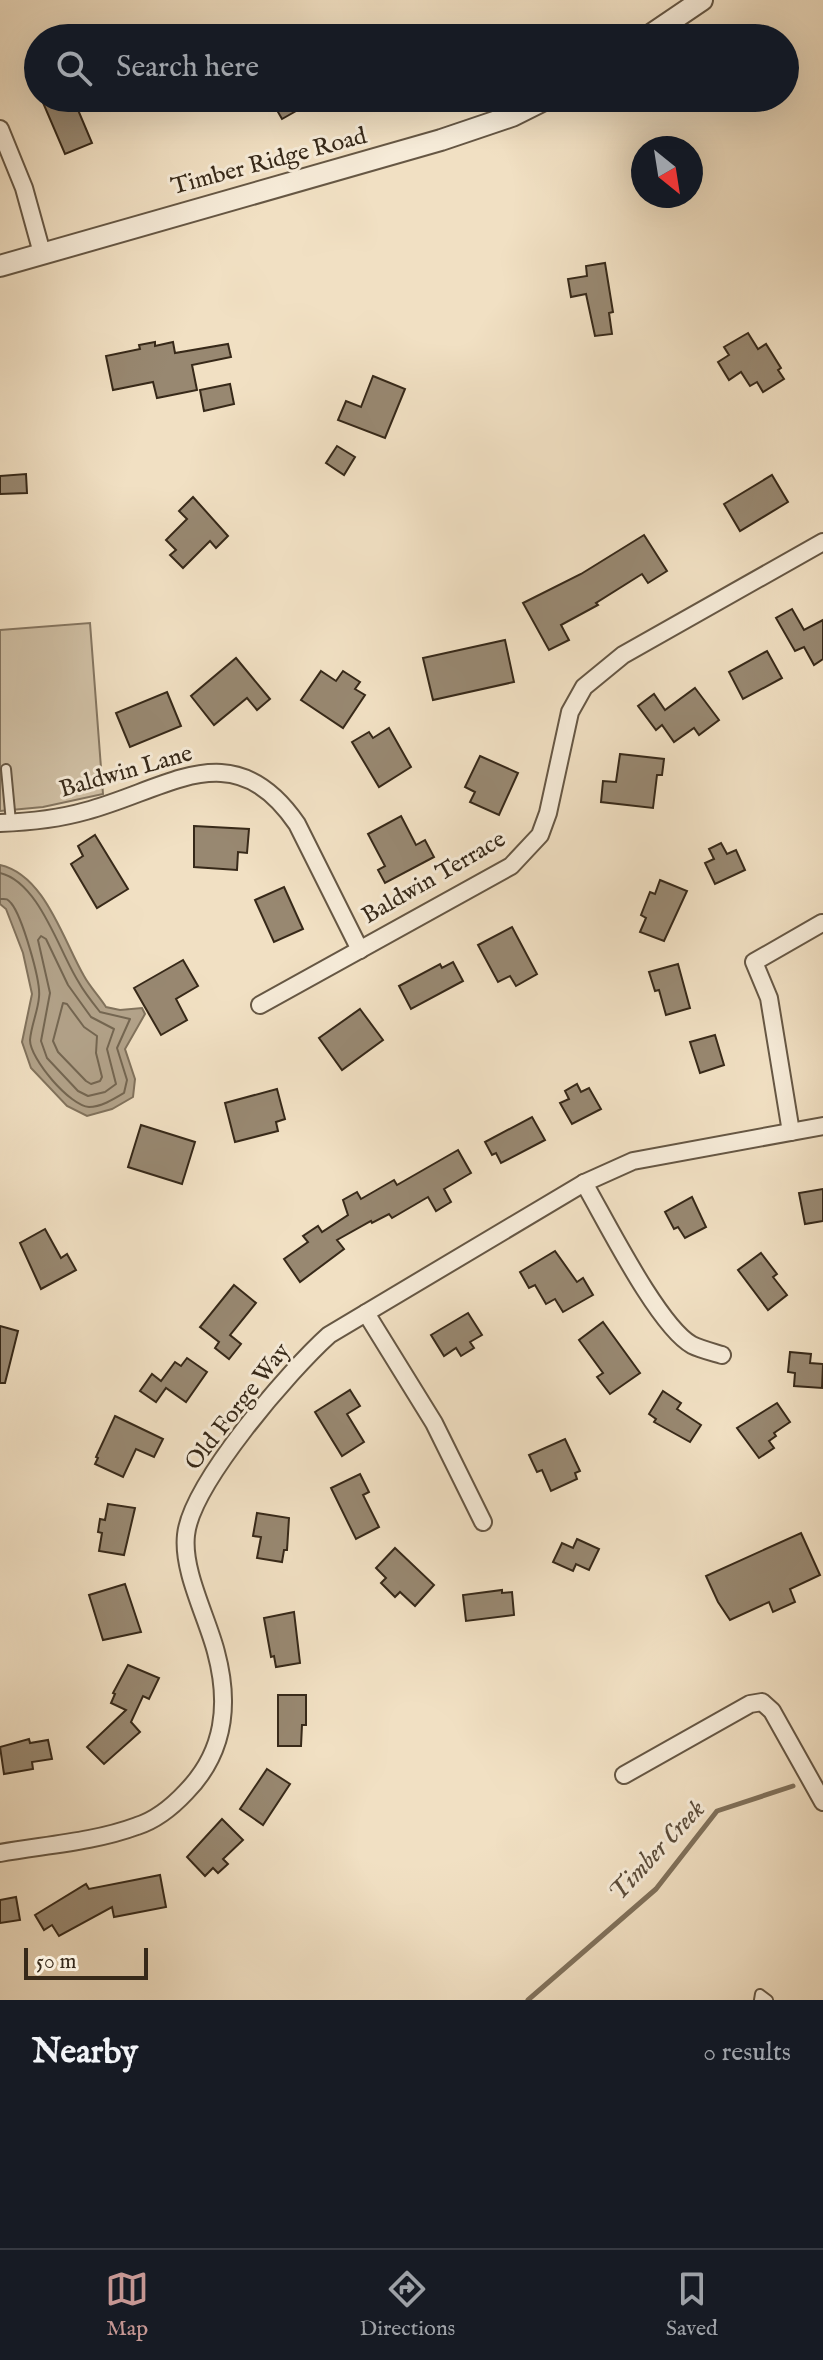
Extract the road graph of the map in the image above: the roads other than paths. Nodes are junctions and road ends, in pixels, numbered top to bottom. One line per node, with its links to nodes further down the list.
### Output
1 (702, 0): 2 (street)
2 (667, 24)
3 (520, 112): 5 (street, Timber Ridge Road)
4 (0, 129): 5 (street)
5 (42, 253): 6 (street, Timber Ridge Road)
6 (0, 266)
7 (823, 542): 11 (street, Baldwin Terrace)
8 (6, 769): 9 (lane)
9 (6, 822): 11 (street, Baldwin Lane)
10 (822, 923): 14 (street)
11 (360, 950): 12 (street, Baldwin Terrace)
12 (260, 1005)
13 (823, 1126): 14 (street, Old Forge Way)
14 (791, 1132): 15 (street, Old Forge Way)
15 (584, 1183): 16 (street, Old Forge Way); 17 (street)
16 (366, 1313): 18 (street); 21 (street, Old Forge Way)
17 (722, 1355)
18 (483, 1522)
19 (624, 1775): 20 (street)
20 (823, 1802)
21 (0, 1853)
22 (759, 2000): 23 (lane)
23 (768, 2000)

